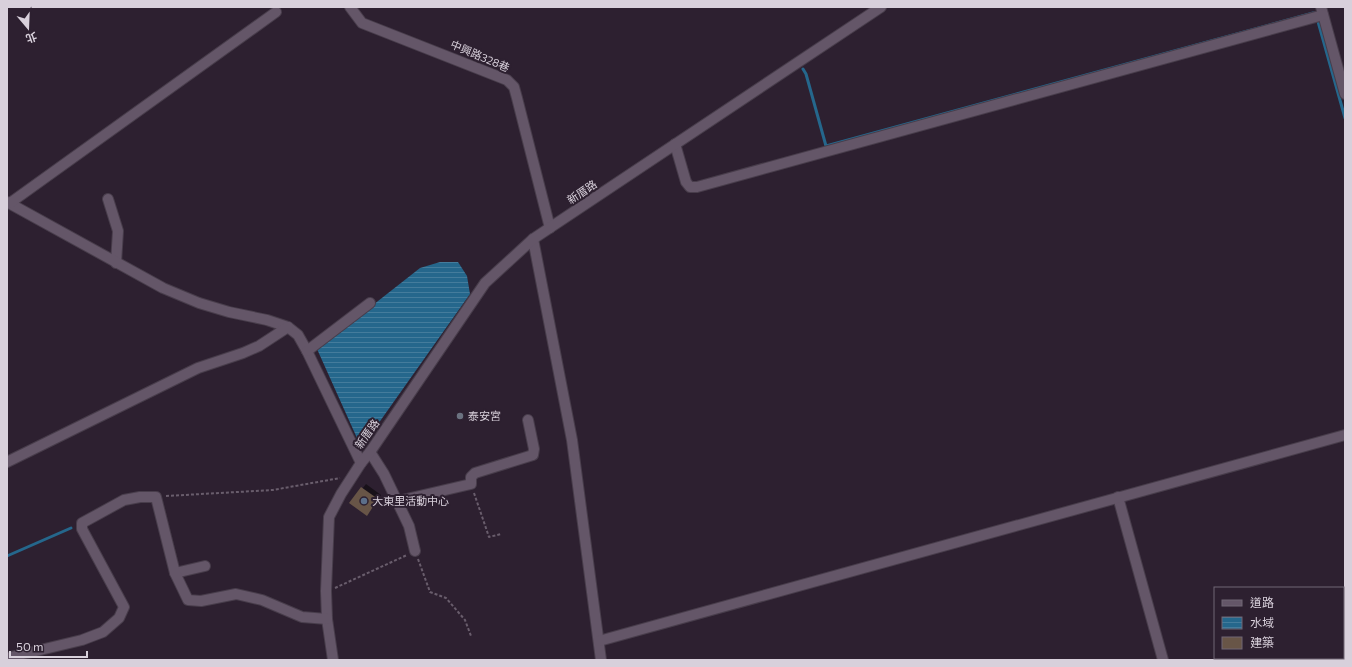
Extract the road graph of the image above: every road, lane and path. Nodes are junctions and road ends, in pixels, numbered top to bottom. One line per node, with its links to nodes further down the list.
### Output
1 (350, 7): 9 (street, 中興路328巷)
2 (881, 7): 6 (street, 新厝路)
3 (1322, 11): 5 (street); 6 (street)
4 (276, 12): 8 (street)
5 (1345, 94)
6 (676, 144): 9 (street, 新厝路)
7 (108, 198): 11 (street)
8 (8, 203): 11 (street)
9 (550, 228): 10 (street, 新厝路)
10 (533, 239): 17 (street, 新厝路); 32 (street)
11 (116, 263): 13 (street)
12 (370, 304): 14 (street)
13 (288, 327): 14 (street); 18 (street)
14 (307, 351): 19 (street)
15 (528, 420): 21 (street)
16 (1345, 435): 23 (street)
17 (370, 452): 19 (street, 新厝路); 24 (street)
18 (7, 462)
19 (361, 463): 20 (street, 新厝路)
20 (352, 474): 22 (path); 29 (street, 新厝路)
21 (471, 484): 24 (street); 25 (path)
22 (156, 497): 28 (street); 33 (street)
23 (1118, 497): 32 (street); 36 (street)
24 (398, 501): 26 (street)
25 (501, 534)
26 (415, 551): 29 (path); 31 (path)
27 (205, 566): 28 (street)
28 (175, 573): 30 (street)
29 (326, 592): 30 (street, 新厝路)
30 (327, 619): 34 (street, 新厝路)
31 (472, 636)
32 (599, 642): 35 (street)
33 (7, 658)
34 (334, 660)
35 (602, 660)
36 (1163, 660)

